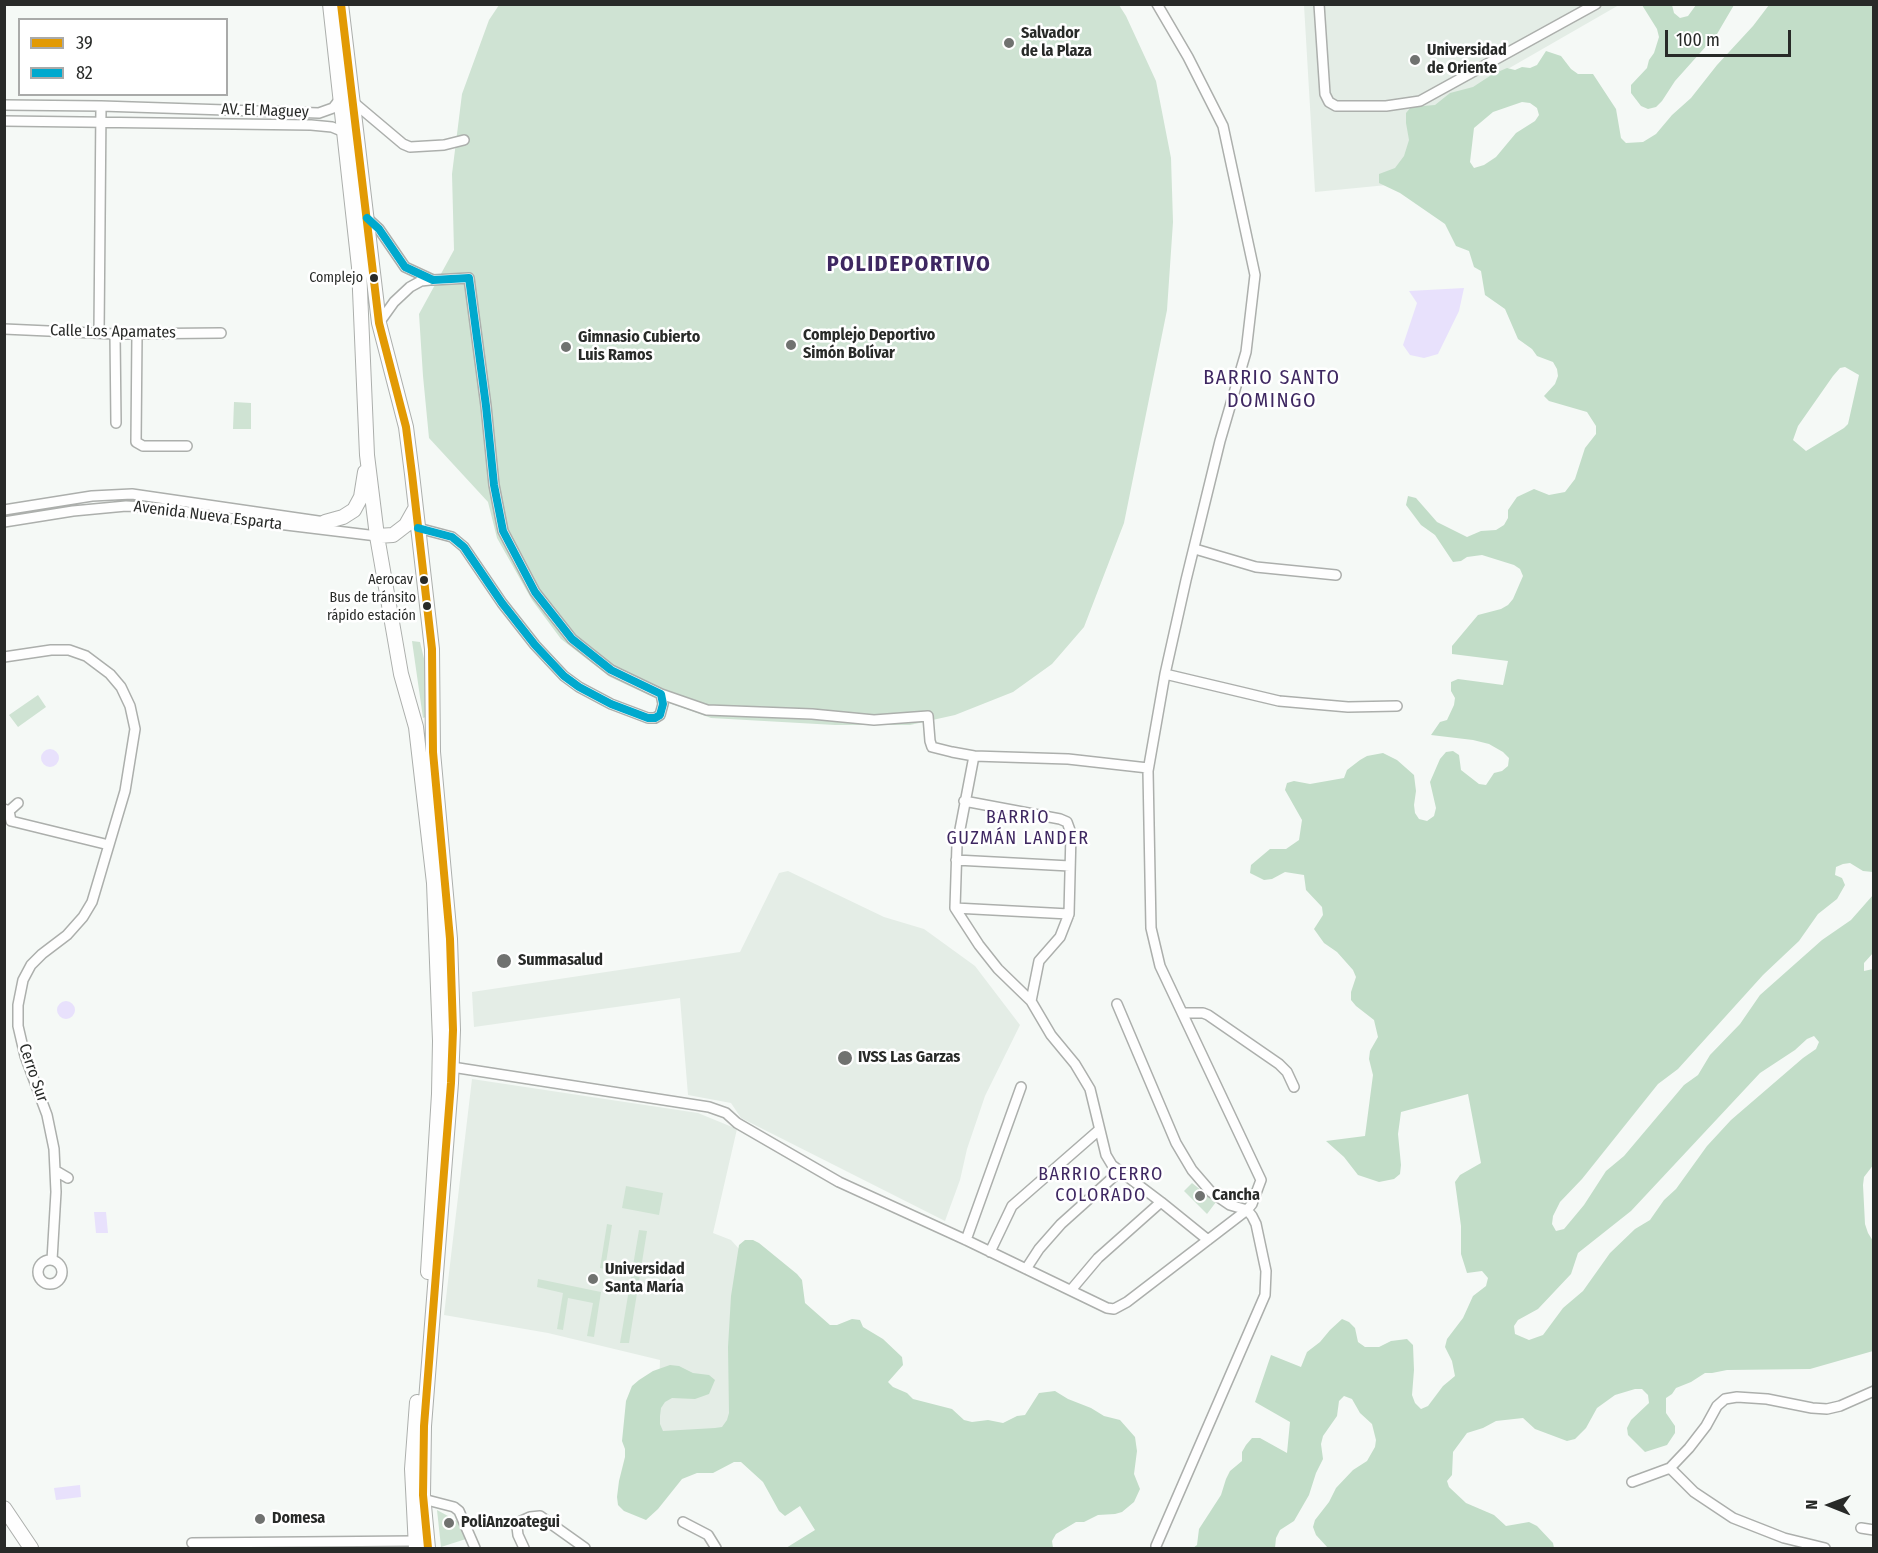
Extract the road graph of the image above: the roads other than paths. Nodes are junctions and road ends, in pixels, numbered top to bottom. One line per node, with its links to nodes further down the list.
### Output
1 (330, 4): 6 (main road)
2 (341, 4): 6 (main road)
3 (1157, 4): 30 (street)
4 (1319, 4): 5 (street)
5 (1596, 4)
6 (346, 100): 8 (street, AV. El Maguey); 11 (main road); 12 (street); 13 (main road)
7 (4, 105): 8 (street, AV. El Maguey)
8 (101, 106): 10 (street)
9 (4, 121): 10 (street, AV. El Maguey)
10 (101, 122): 11 (street, AV. El Maguey); 17 (street)
11 (344, 132): 23 (main road)
12 (464, 140)
13 (366, 218): 14 (street); 15 (main road)
14 (433, 280): 15 (street); 34 (street)
15 (379, 323): 24 (main road)
16 (4, 329): 17 (street, Calle Los Apamates)
17 (99, 333): 19 (street, Calle Los Apamates)
18 (221, 333): 20 (street, Calle Los Apamates)
19 (115, 334): 20 (street, Calle Los Apamates); 21 (street)
20 (137, 334): 22 (street)
21 (116, 423)
22 (187, 446)
23 (367, 455): 27 (main road); 29 (main road)
24 (416, 509): 28 (main road); 29 (main road)
25 (4, 510): 27 (street, Avenida Nueva Esparta)
26 (4, 522): 29 (street, Avenida Nueva Esparta)
27 (325, 522)
28 (418, 528): 34 (street); 49 (main road)
29 (377, 536): 73 (main road)
30 (1195, 549): 31 (street); 33 (street)
31 (1336, 575)
32 (4, 657): 41 (street, Cerro Sur)
33 (1165, 674): 35 (street); 37 (street)
34 (661, 694): 36 (street)
35 (1397, 706)
36 (974, 756): 37 (street); 38 (street)
37 (1148, 768): 48 (street)
38 (964, 801): 42 (street); 43 (street)
39 (18, 803): 40 (street)
40 (7, 817): 41 (street)
41 (109, 845): 53 (street, Cerro Sur)
42 (956, 860): 43 (street); 44 (street)
43 (1070, 866): 45 (street)
44 (955, 908): 45 (street); 46 (street)
45 (1069, 914): 46 (street)
46 (1031, 1001): 52 (street)
47 (1117, 1004): 57 (street)
48 (1184, 1013): 51 (street); 57 (street)
49 (452, 1067): 58 (street); 67 (main road)
50 (1021, 1087): 58 (street)
51 (1294, 1087)
52 (1099, 1130): 54 (street); 60 (street)
53 (56, 1171): 55 (street); 61 (street, Cerro Sur)
54 (1120, 1171): 56 (street); 62 (street)
55 (68, 1178)
56 (1161, 1202): 59 (street); 63 (street)
57 (1247, 1210): 59 (street); 74 (street)
58 (966, 1240): 60 (street)
59 (1208, 1240): 63 (street)
60 (990, 1252): 62 (street)
61 (52, 1260)
62 (1026, 1269): 63 (street)
63 (1071, 1290)
64 (1874, 1391): 65 (street)
65 (1670, 1468): 66 (street); 81 (street)
66 (1632, 1482)
67 (423, 1499): 76 (main road); 77 (street)
68 (4, 1508): 75 (main road)
69 (683, 1522): 80 (street)
70 (1861, 1528): 71 (street)
71 (1874, 1530)
72 (192, 1543): 73 (street)
73 (416, 1545)
74 (1156, 1546)
75 (32, 1548)
76 (428, 1548)
77 (475, 1548)
78 (524, 1548): 79 (street)
79 (585, 1548)
80 (716, 1548)
81 (1825, 1548)

